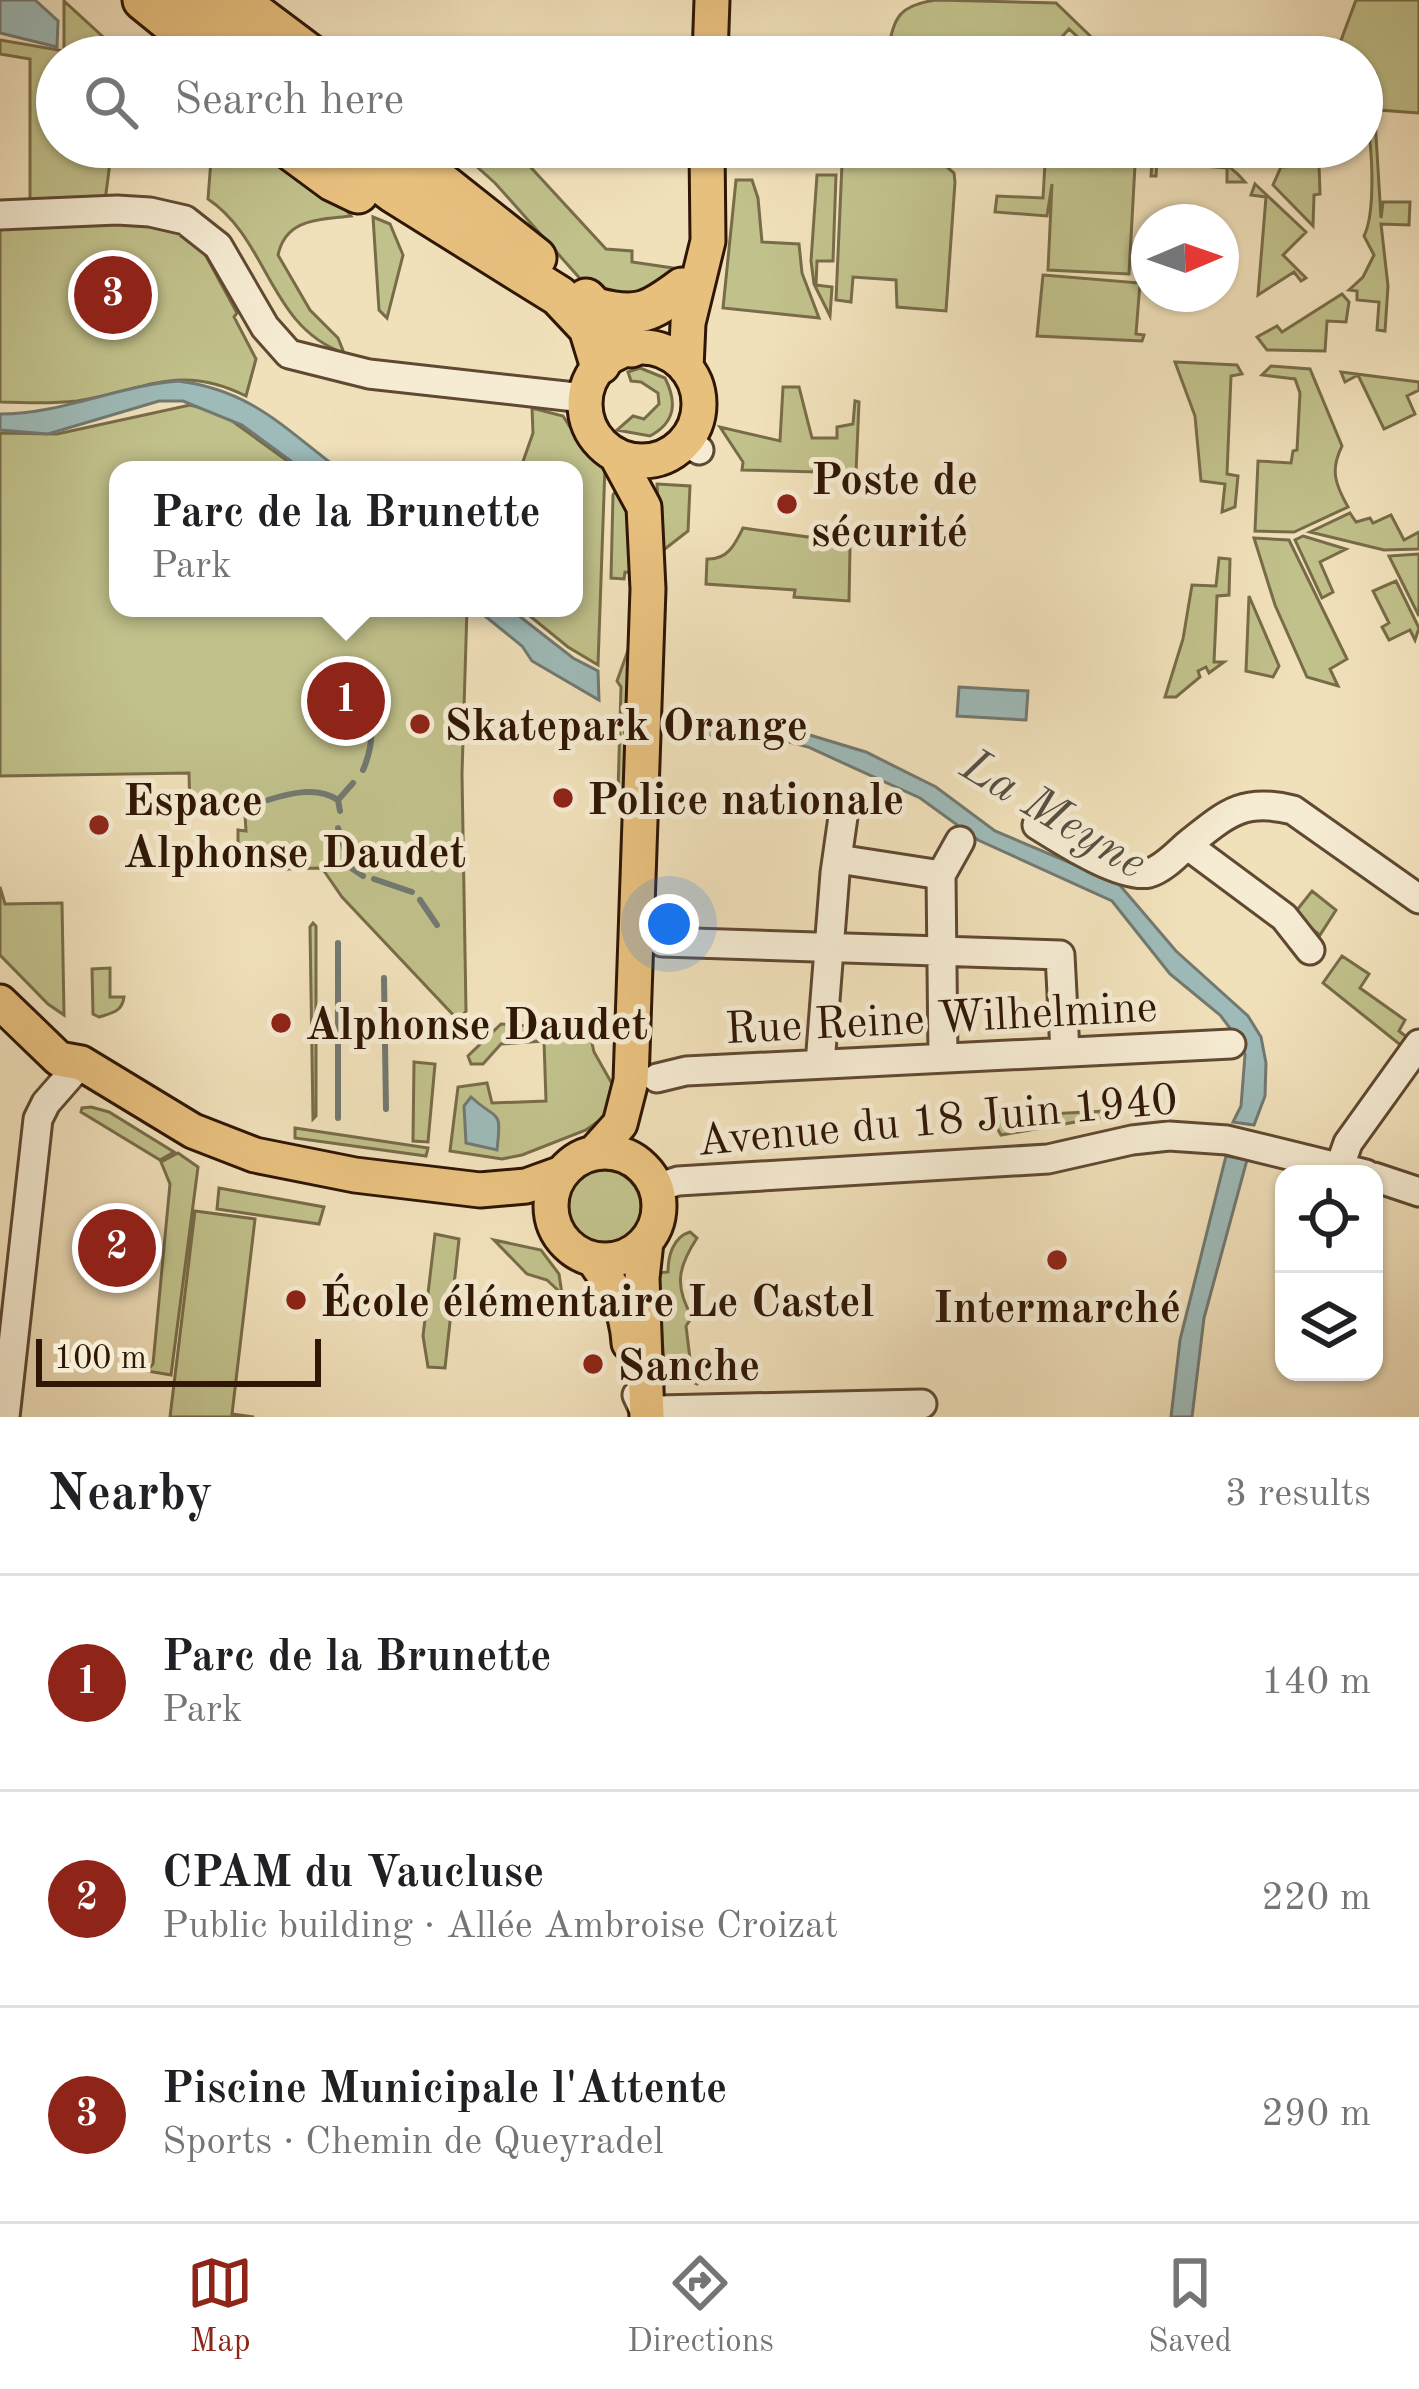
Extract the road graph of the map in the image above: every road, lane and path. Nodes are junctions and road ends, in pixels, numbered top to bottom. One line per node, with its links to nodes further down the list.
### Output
1 (111, 0): 7 (highway)
2 (139, 0): 8 (highway); 9 (highway)
3 (158, 0): 10 (highway)
4 (177, 0): 11 (highway)
5 (712, 0): 15 (main road)
6 (218, 1): 12 (highway); 13 (highway); 14 (highway)
7 (151, 36)
8 (172, 36)
9 (186, 36)
10 (211, 36)
11 (236, 36)
12 (259, 36)
13 (266, 36)
14 (285, 36)
15 (711, 36)
16 (315, 168): 26 (highway)
17 (333, 168): 26 (highway)
18 (363, 168): 29 (highway)
19 (388, 168): 30 (highway)
20 (408, 168): 30 (highway)
21 (424, 168): 27 (highway)
22 (433, 168): 27 (highway)
23 (454, 168): 27 (highway)
24 (703, 168): 31 (main road)
25 (706, 168): 34 (main road)
26 (395, 209): 29 (highway)
27 (482, 212): 32 (highway)
28 (0, 215): 33 (street)
29 (442, 223): 30 (highway)
30 (517, 270): 33 (highway)
31 (682, 287): 32 (highway); 33 (main road)
32 (596, 308): 33 (highway)
33 (613, 364): 34 (main road); 36 (main road)
34 (686, 368): 35 (main road)
35 (683, 450): 36 (main road); 37 (main road)
36 (617, 457): 37 (main road)
37 (644, 507): 57 (main road)
38 (843, 817): 42 (street)
39 (1037, 825): 41 (street)
40 (960, 841): 43 (street)
41 (1187, 845): 44 (street); 47 (street)
42 (838, 859): 43 (street); 46 (street)
43 (941, 875): 48 (street)
44 (1419, 899)
45 (662, 942): 46 (street)
46 (828, 947): 48 (street); 56 (street)
47 (1310, 950)
48 (942, 952): 52 (street); 54 (street)
49 (0, 990): 55 (main road)
50 (0, 1002): 55 (main road)
51 (1231, 1044): 52 (street, Rue Reine Wilhelmine)
52 (1065, 1052): 54 (street, Rue Reine Wilhelmine)
53 (1416, 1055): 60 (street)
54 (943, 1058): 56 (street, Rue Reine Wilhelmine)
55 (81, 1064): 64 (main road); 69 (street)
56 (820, 1064): 57 (street, Rue Reine Wilhelmine)
57 (644, 1080): 58 (main road); 62 (main road)
58 (594, 1153): 61 (main road); 62 (main road)
59 (1333, 1165): 62 (street, Avenue du 18 Juin 1940)
60 (1357, 1165)
61 (562, 1173): 64 (main road); 66 (main road)
62 (650, 1179): 67 (main road)
63 (1383, 1180): 65 (street, Avenue du 18 Juin 1940)
64 (480, 1190): 66 (main road)
65 (1419, 1192)
66 (555, 1230): 68 (main road)
67 (646, 1242): 68 (main road); 71 (main road)
68 (592, 1259): 71 (main road)
69 (6, 1348): 72 (street)
70 (922, 1405): 71 (street)
71 (649, 1413)
72 (5, 1417)

